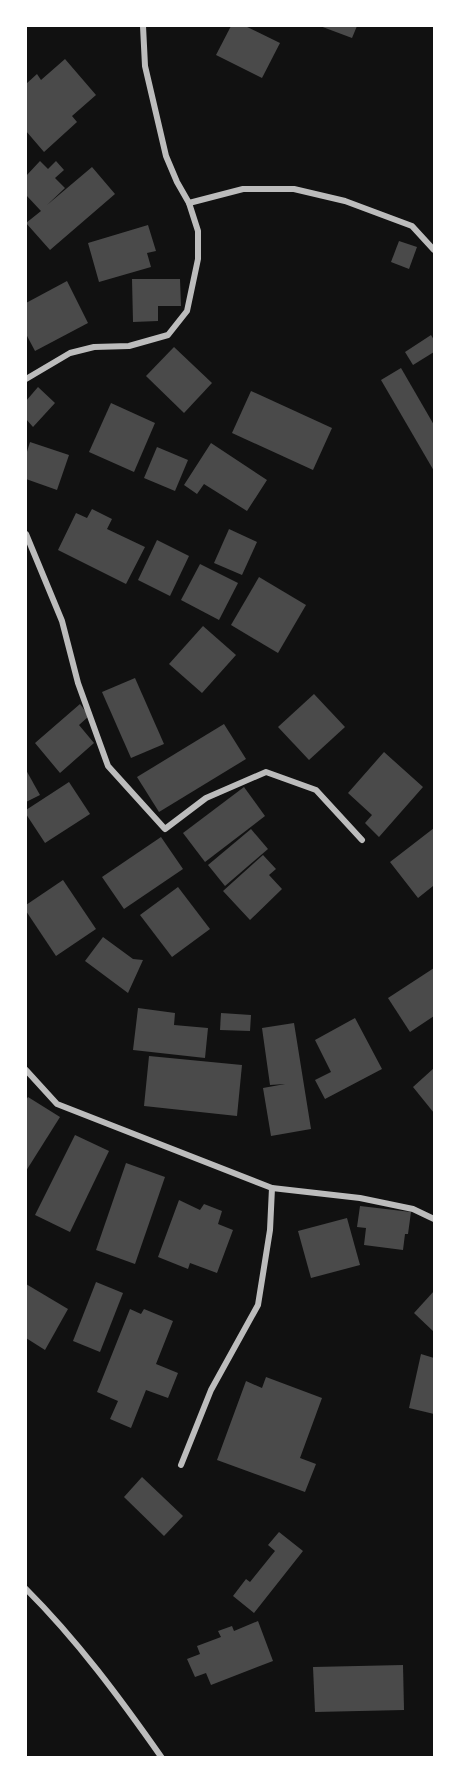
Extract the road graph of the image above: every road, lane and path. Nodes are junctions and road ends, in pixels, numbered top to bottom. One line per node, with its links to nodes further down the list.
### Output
1 (143, 26): 2 (street)
2 (189, 203): 3 (street); 4 (street)
3 (435, 250)
4 (26, 379)
5 (26, 534): 6 (street)
6 (362, 840)
7 (26, 1070): 8 (street)
8 (272, 1188): 9 (street); 10 (street)
9 (435, 1219)
10 (181, 1465)
11 (26, 1589): 12 (street)
12 (162, 1758)

